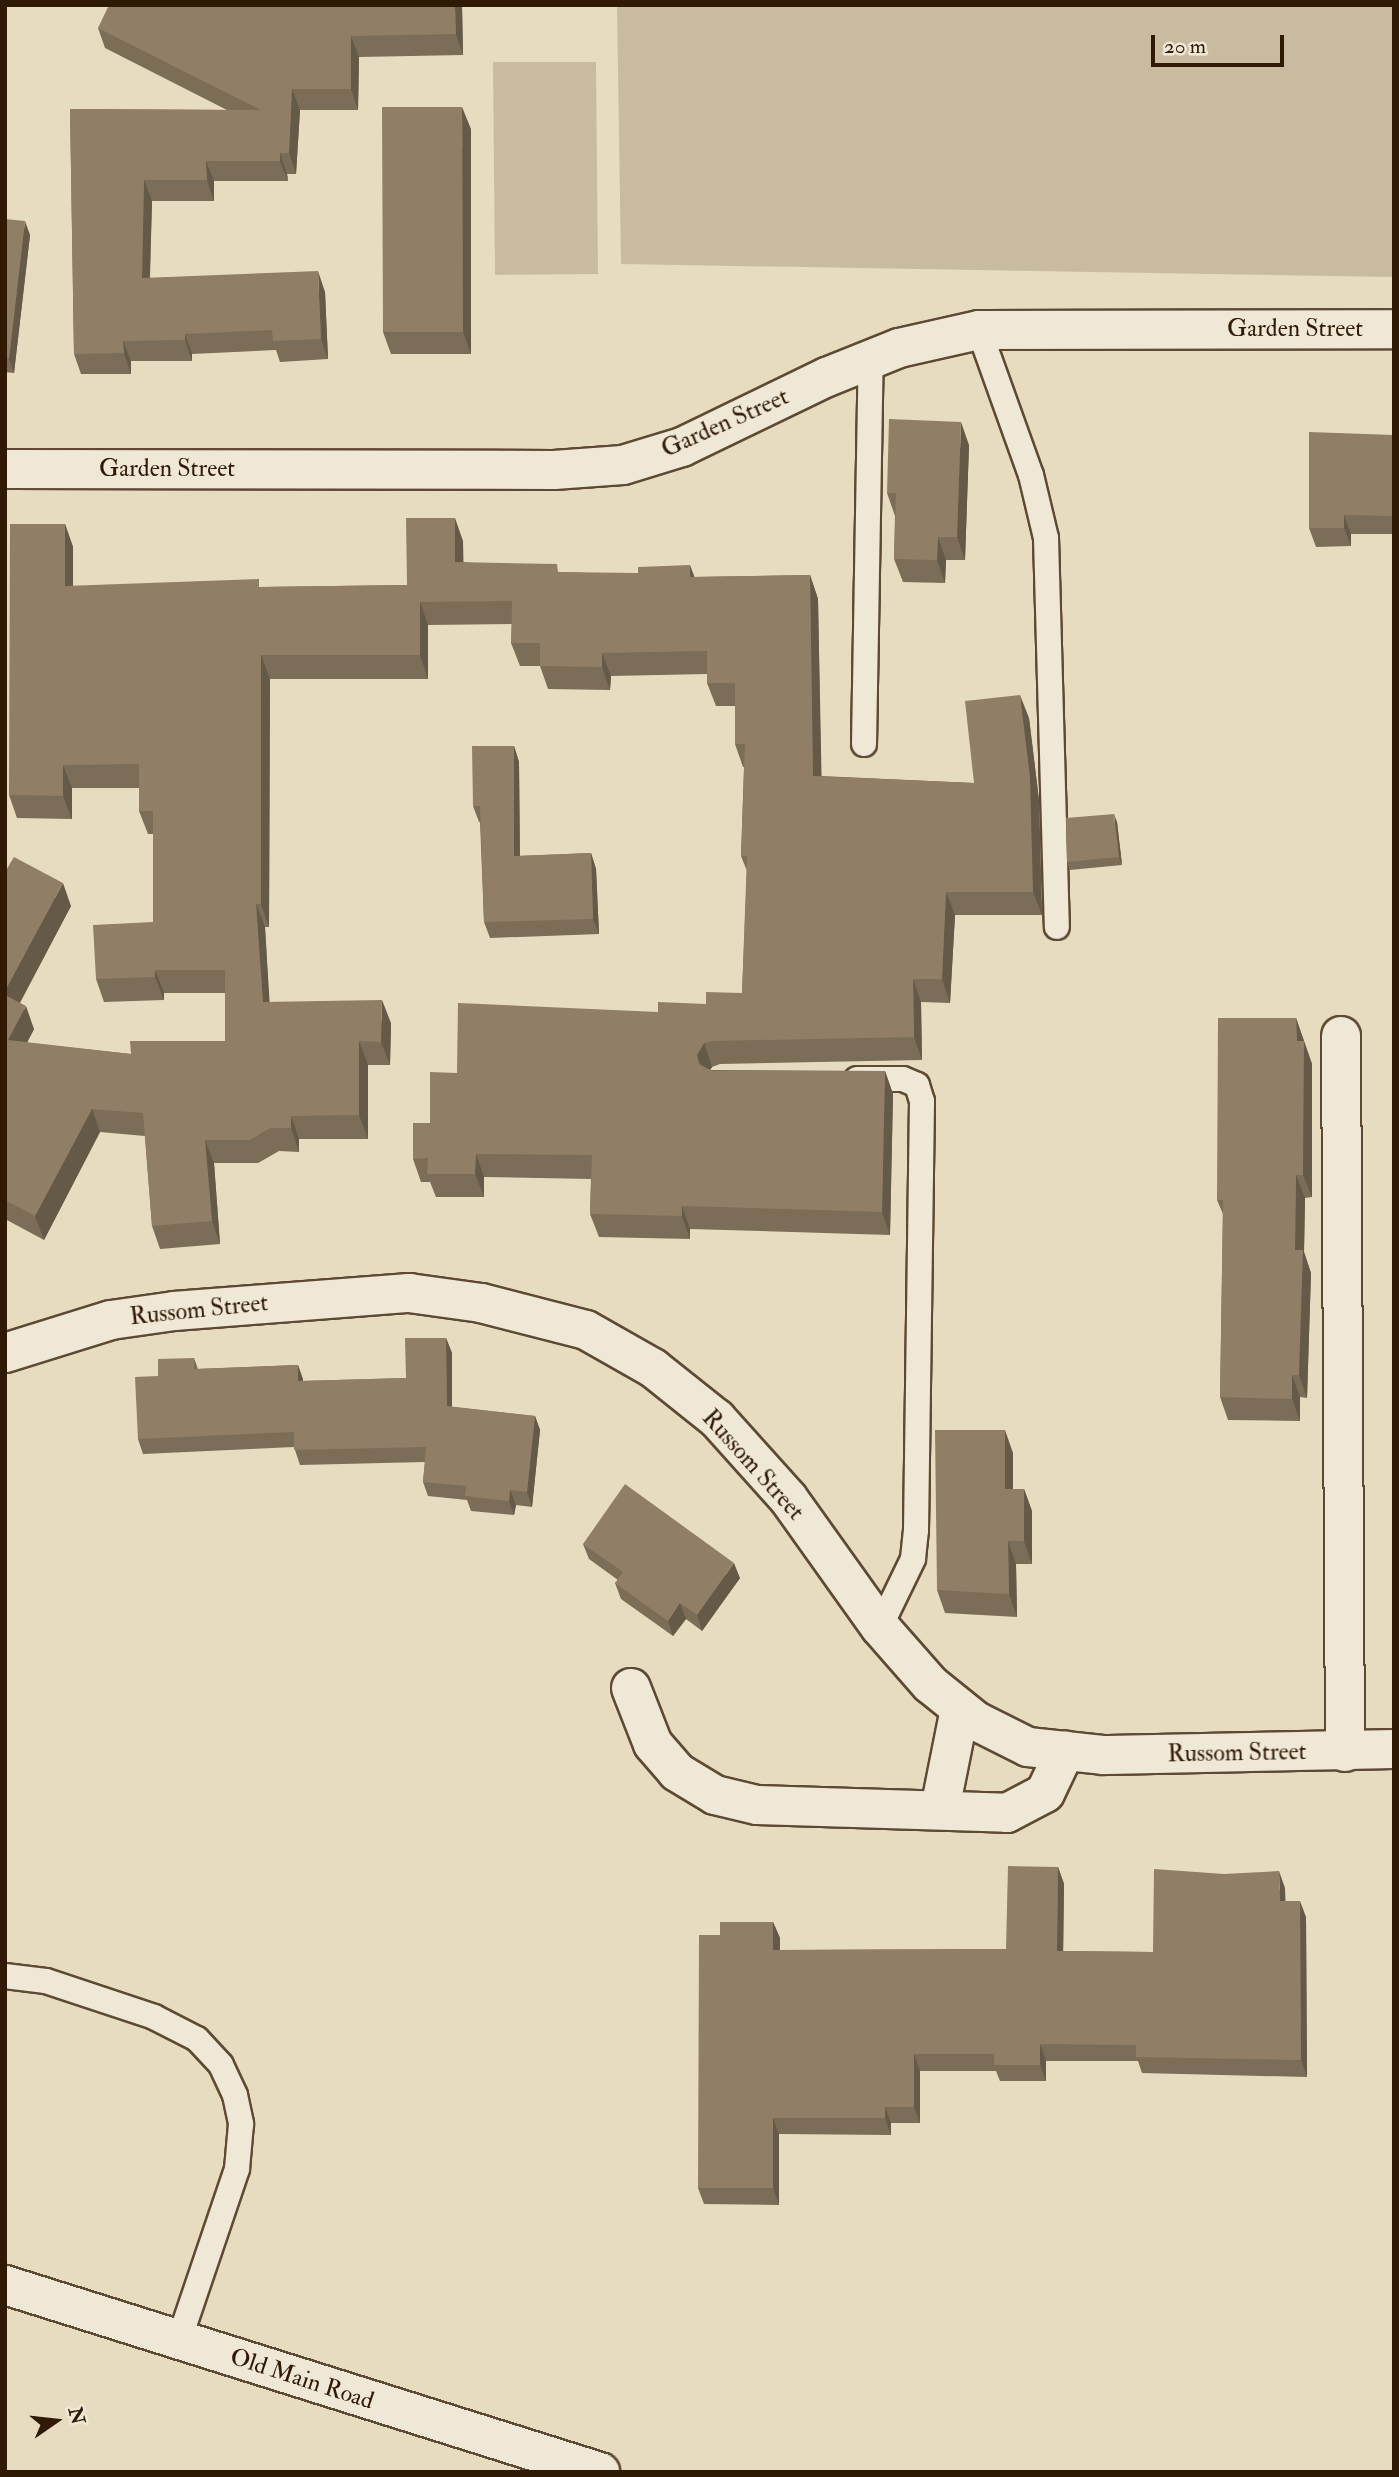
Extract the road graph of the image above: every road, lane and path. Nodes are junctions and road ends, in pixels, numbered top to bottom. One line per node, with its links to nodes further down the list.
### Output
1 (1394, 329): 2 (street, Garden Street)
2 (979, 330): 3 (street, Garden Street); 6 (lane)
3 (871, 359): 4 (street, Garden Street); 5 (lane)
4 (5, 469)
5 (864, 744)
6 (1056, 927)
7 (1340, 1036): 15 (street)
8 (838, 1079): 10 (lane)
9 (5, 1353): 10 (street, Russom Street)
10 (880, 1627): 12 (street, Russom Street)
11 (631, 1688): 16 (street)
12 (960, 1709): 14 (street, Russom Street); 16 (street)
13 (1394, 1749): 15 (street, Russom Street)
14 (1065, 1751): 15 (street, Russom Street); 16 (street)
15 (1345, 1752)
16 (940, 1809)
17 (5, 1976): 19 (lane)
18 (5, 2285): 19 (street, Old Main Road)
19 (179, 2340): 20 (street, Old Main Road)
20 (600, 2472)

